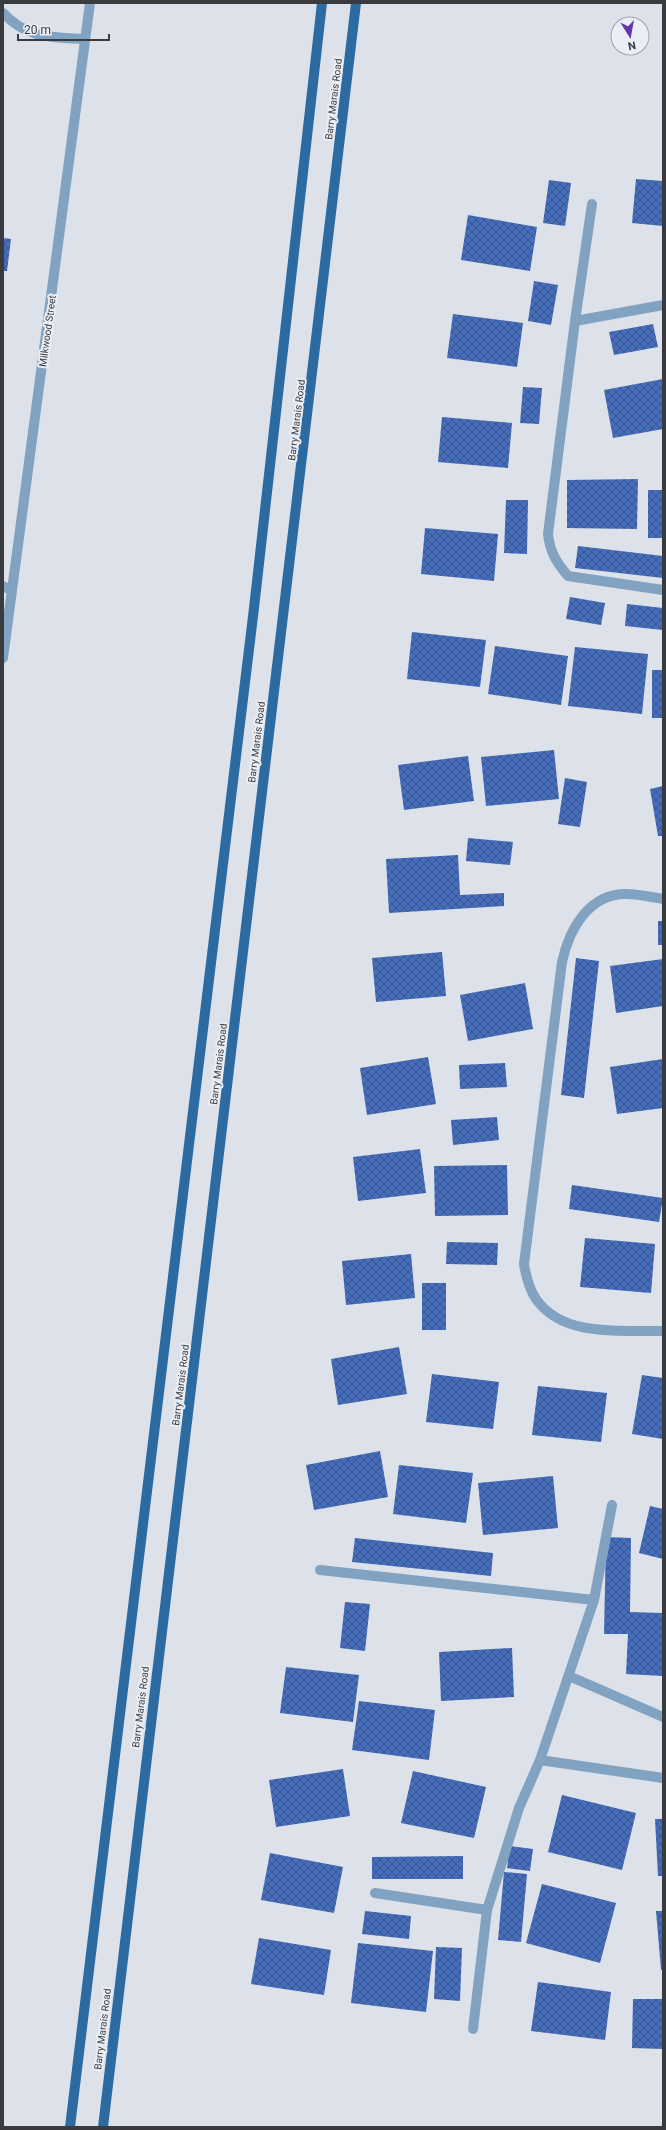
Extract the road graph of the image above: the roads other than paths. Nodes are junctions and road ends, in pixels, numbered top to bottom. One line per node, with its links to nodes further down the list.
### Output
1 (90, 3): 5 (street, Milkwood Street)
2 (322, 3): 24 (main road, Barry Marais Road)
3 (356, 3): 25 (main road, Barry Marais Road)
4 (3, 13): 5 (street)
5 (85, 39): 9 (street, Milkwood Street)
6 (592, 204): 8 (street)
7 (663, 305): 8 (street)
8 (575, 321): 10 (street)
9 (8, 589): 11 (street, Milkwood Street)
10 (663, 590)
11 (3, 658)
12 (663, 899): 13 (street)
13 (663, 1331)
14 (612, 1505): 16 (street)
15 (320, 1570): 16 (street)
16 (594, 1600): 17 (street)
17 (569, 1676): 18 (street); 19 (street)
18 (663, 1717)
19 (540, 1760): 20 (street); 22 (street)
20 (663, 1778)
21 (375, 1893): 22 (street)
22 (487, 1910): 23 (street)
23 (474, 2029)
24 (70, 2127)
25 (103, 2127)

